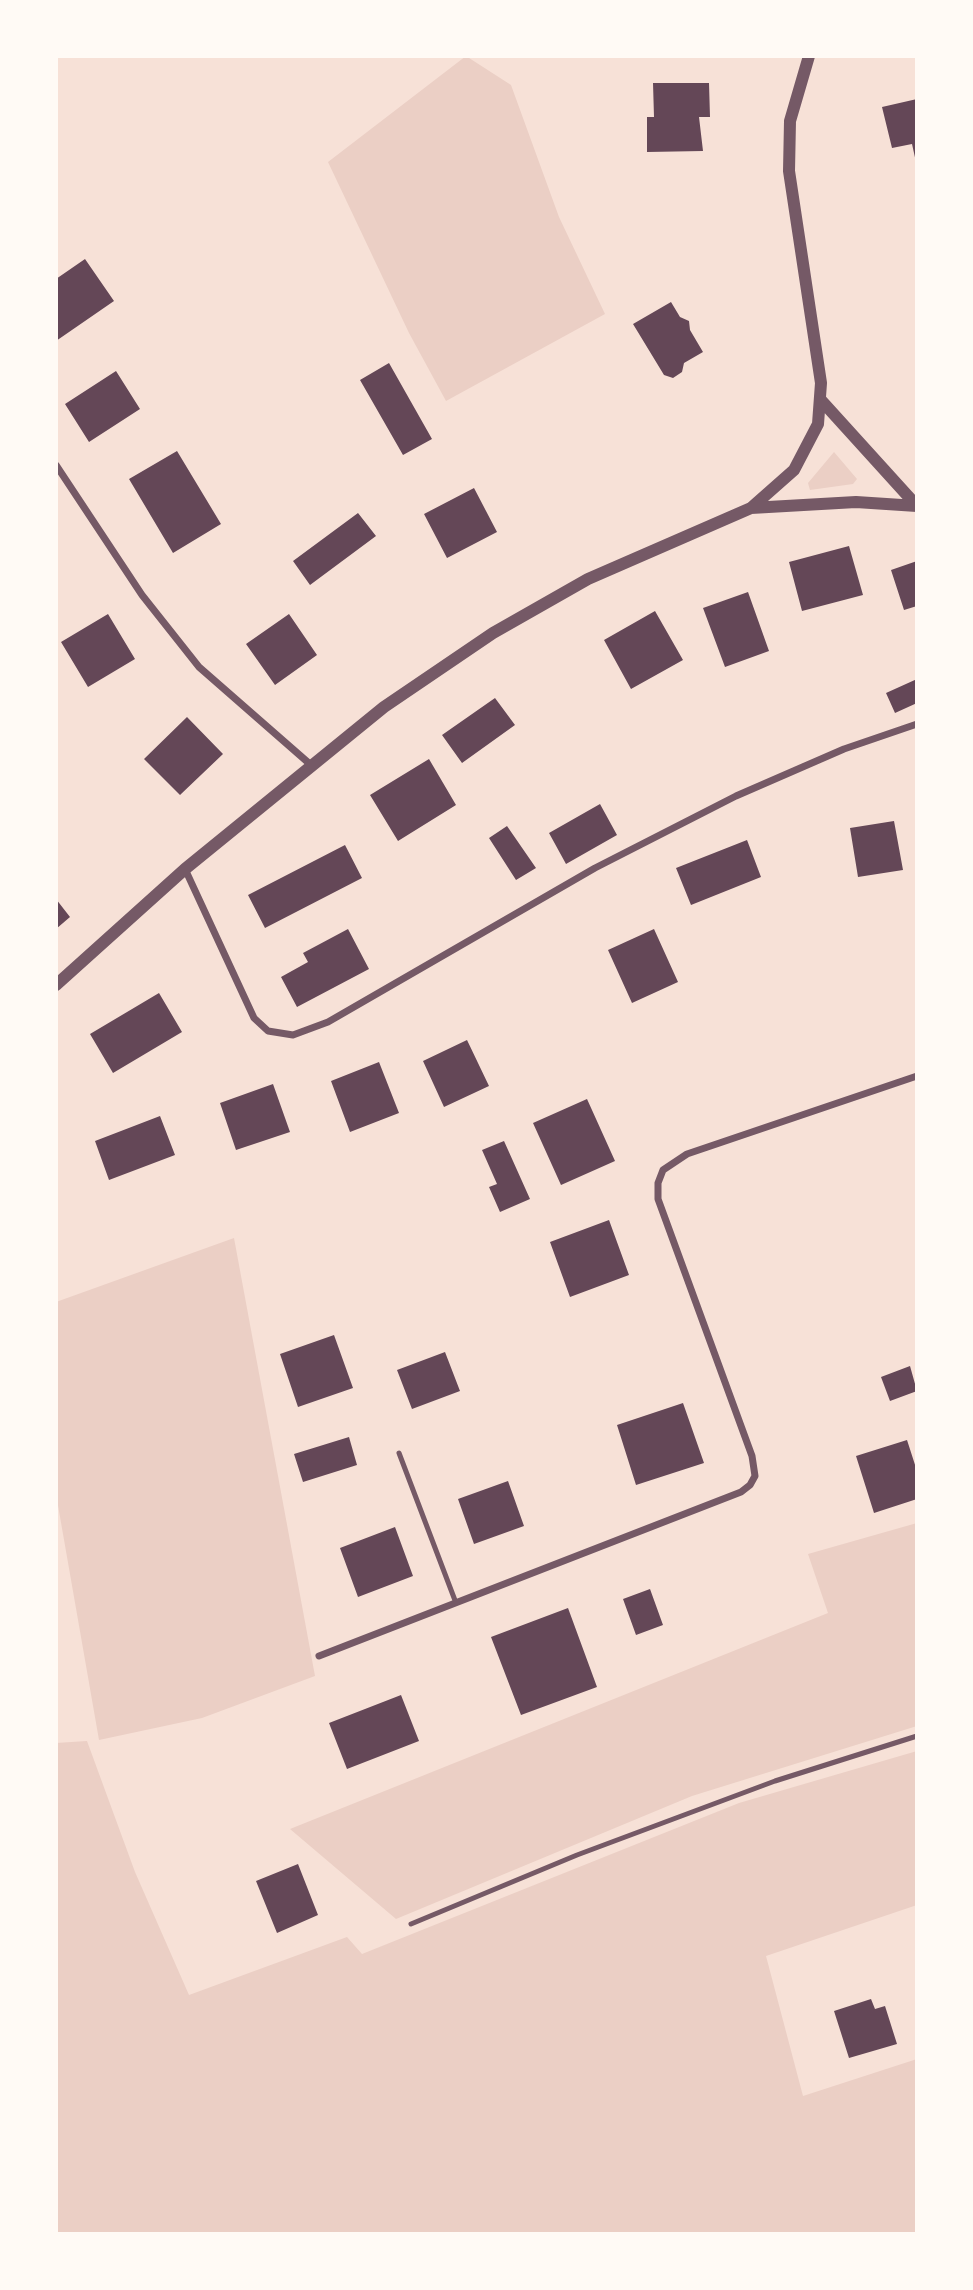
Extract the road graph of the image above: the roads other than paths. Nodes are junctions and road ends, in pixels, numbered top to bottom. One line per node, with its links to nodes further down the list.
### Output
1 (809, 56): 2 (street)
2 (820, 399): 4 (street); 5 (street)
3 (56, 465): 7 (street)
4 (917, 506): 5 (street)
5 (751, 508): 7 (street)
6 (917, 724): 8 (street)
7 (311, 765): 8 (street)
8 (185, 869): 9 (street)
9 (56, 985)
10 (917, 1076): 12 (street)
11 (399, 1453): 12 (lane)
12 (456, 1603): 13 (street)
13 (319, 1656)
14 (917, 1736): 15 (lane)
15 (411, 1924)

